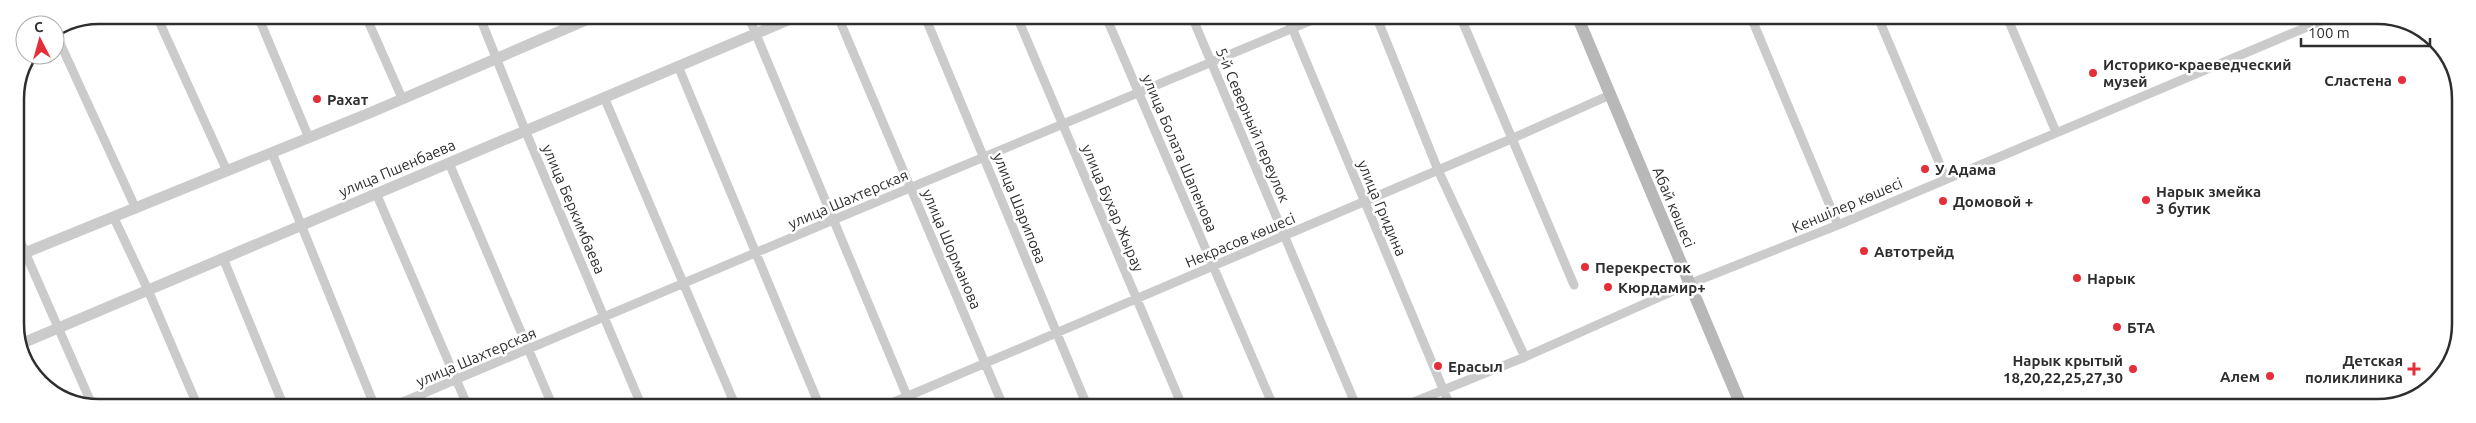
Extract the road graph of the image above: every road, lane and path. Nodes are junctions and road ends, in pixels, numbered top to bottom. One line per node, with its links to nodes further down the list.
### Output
1 (160, 24): 41 (street)
2 (261, 24): 35 (street)
3 (369, 24): 31 (street)
4 (483, 24): 25 (street, улица Беркимбаева)
5 (577, 24): 25 (street)
6 (752, 24): 23 (street)
7 (778, 24): 23 (street, улица Пшенбаева)
8 (841, 24): 43 (street, улица Шорманова)
9 (928, 24): 38 (street, улица Шарипова)
10 (1020, 24): 32 (street, улица Бухар Жырау)
11 (1109, 24): 28 (street, улица Болата Шапенова)
12 (1195, 24): 26 (street, 5-й Северный переулок)
13 (1291, 24): 22 (street, улица Гридина)
14 (1304, 24): 22 (street, улица Шахтерская)
15 (1379, 24): 40 (street)
16 (1463, 24): 36 (street)
17 (1580, 24): 29 (main road, Абай көшесі)
18 (1754, 24): 50 (street)
19 (1881, 24): 42 (street)
20 (2010, 24): 34 (street)
21 (2314, 24): 34 (street, Кеншілер көшесі)
22 (1293, 29): 26 (street, улица Шахтерская); 45 (street, улица Гридина)
23 (755, 33): 27 (street, улица Пшенбаева); 48 (street)
24 (65, 54): 46 (street)
25 (496, 58): 31 (street); 33 (street, улица Беркимбаева)
26 (1212, 62): 28 (street, улица Шахтерская); 51 (street, 5-й Северный переулок)
27 (678, 66): 30 (street, улица Пшенбаева); 52 (street)
28 (1140, 93): 32 (street, улица Шахтерская); 56 (street, улица Болата Шапенова)
29 (1610, 95): 36 (street, Некрасов көшесі); 58 (main road, Абай көшесі)
30 (604, 97): 33 (street, улица Пшенбаева); 57 (street)
31 (402, 98): 35 (street)
32 (1062, 124): 38 (street, улица Шахтерская); 61 (street, улица Бухар Жырау)
33 (525, 130): 39 (street, улица Пшенбаева); 62 (street, улица Беркимбаева)
34 (2056, 132): 42 (street, Кеншілер көшесі)
35 (309, 138): 37 (street)
36 (1511, 139): 40 (street, Некрасов көшесі); 59 (street)
37 (272, 153): 41 (street); 49 (street)
38 (984, 157): 43 (street, улица Шахтерская); 64 (street, улица Шарипова)
39 (449, 163): 44 (street, улица Пшенбаева); 66 (street)
40 (1438, 170): 45 (street, Некрасов көшесі); 67 (street)
41 (227, 171): 46 (street)
42 (1946, 179): 50 (street, Кеншілер көшесі)
43 (911, 188): 48 (street, улица Шахтерская); 68 (street, улица Шорманова)
44 (376, 193): 49 (street, улица Пшенбаева); 69 (street)
45 (1364, 202): 51 (street, Некрасов көшесі); 70 (street, улица Гридина)
46 (136, 209): 47 (street)
47 (114, 218): 53 (street); 60 (street)
48 (833, 220): 52 (street, улица Шахтерская); 71 (street)
49 (302, 224): 54 (street, улица Пшенбаева); 75 (street)
50 (1838, 225): 58 (street, Кеншілер көшесі)
51 (1284, 236): 56 (street, Некрасов көшесі); 88 (street, 5-й Северный переулок)
52 (755, 253): 57 (street, улица Шахтерская); 81 (street)
53 (24, 254)
54 (223, 258): 60 (street, улица Пшенбаева); 74 (street)
55 (24, 261): 63 (street)
56 (1213, 266): 61 (street, Некрасов көшесі); 87 (street, улица Болата Шапенова)
57 (684, 284): 62 (street, улица Шахтерская); 80 (street)
58 (1689, 284): 67 (street, Кеншілер көшесі); 91 (main road, Абай көшесі)
59 (1574, 285)
60 (148, 290): 63 (street, улица Пшенбаева); 73 (street)
61 (1137, 298): 64 (street, Некрасов көшесі); 86 (street, улица Бухар Жырау)
62 (605, 316): 66 (street, улица Шахтерская); 79 (street, улица Беркимбаева)
63 (59, 328): 65 (street, улица Пшенбаева); 72 (street)
64 (1056, 333): 68 (street, Некрасов көшесі); 85 (street, улица Шарипова)
65 (26, 342)
66 (529, 350): 69 (street, улица Шахтерская); 78 (street)
67 (1525, 357): 70 (street, Кеншілер көшесі)
68 (985, 363): 71 (street, Некрасов көшесі); 84 (street, улица Шорманова)
69 (457, 381): 76 (street, улица Шахтерская); 77 (street)
70 (1444, 390): 89 (street, Кеншілер көшесі); 90 (street, улица Гридина)
71 (907, 396): 82 (street, Некрасов көшесі); 83 (street)
72 (90, 399)
73 (195, 399)
74 (281, 399)
75 (372, 399)
76 (411, 399)
77 (465, 399)
78 (550, 399)
79 (639, 399)
80 (732, 399)
81 (816, 399)
82 (900, 399)
83 (908, 399)
84 (1000, 399)
85 (1084, 399)
86 (1179, 399)
87 (1270, 399)
88 (1353, 399)
89 (1422, 399)
90 (1448, 399)
91 (1738, 399)

